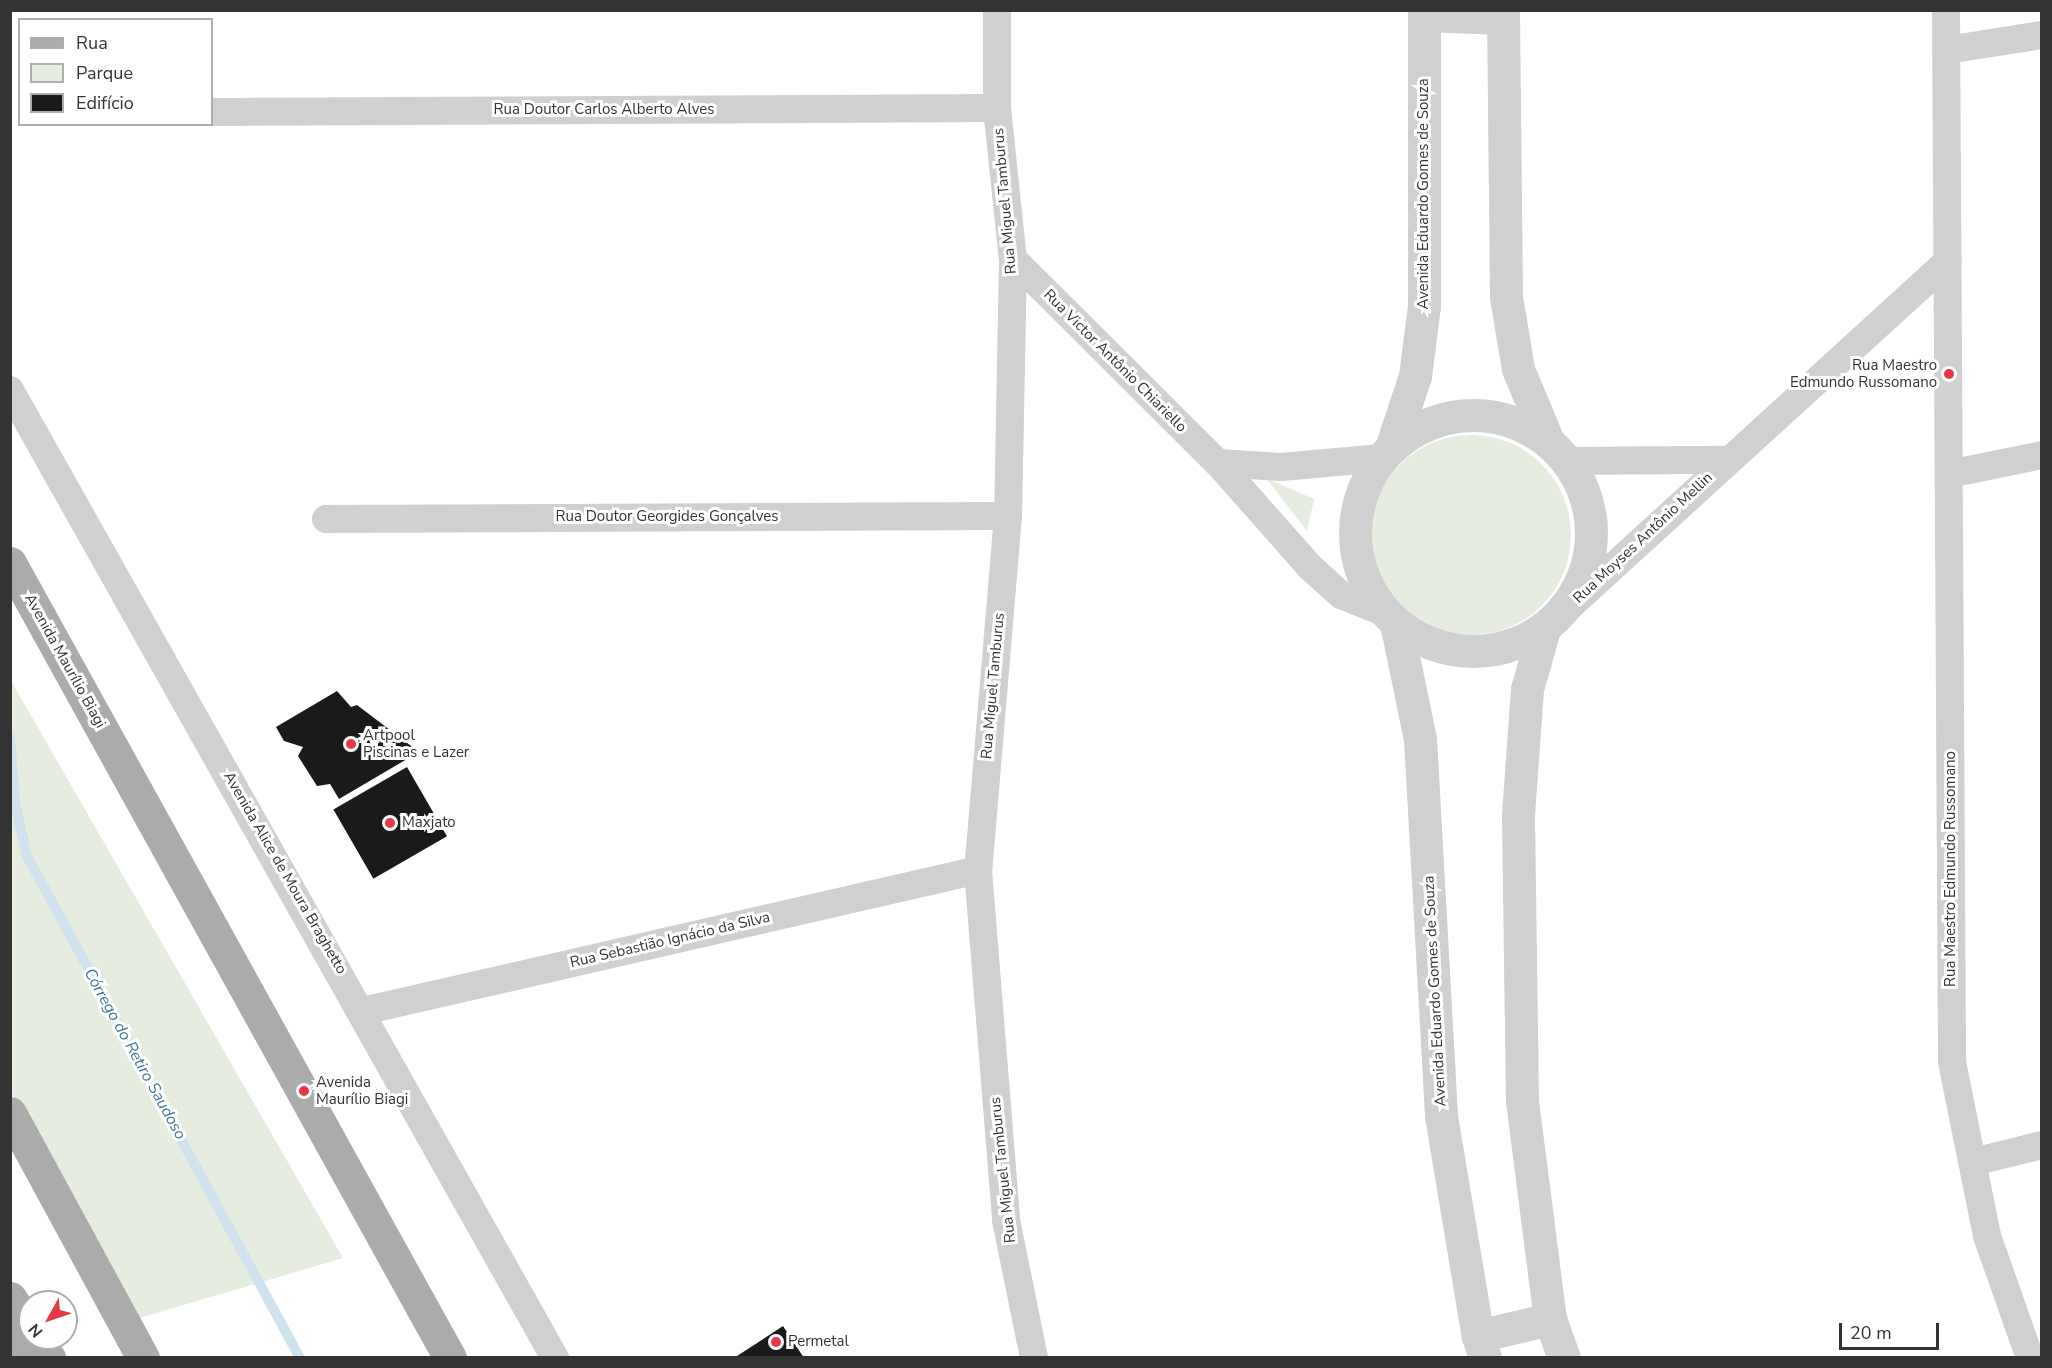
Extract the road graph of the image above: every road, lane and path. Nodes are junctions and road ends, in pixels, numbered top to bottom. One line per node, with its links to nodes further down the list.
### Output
1 (997, 10): 7 (street, Rua Miguel Tamburus)
2 (1946, 10): 6 (street, Rua Maestro Edmundo Russomano)
3 (1424, 13): 4 (street); 13 (street, Avenida Eduardo Gomes de Souza)
4 (1503, 14): 12 (street)
5 (2042, 35): 6 (street)
6 (1947, 50): 10 (street, Rua Maestro Edmundo Russomano)
7 (997, 108): 8 (street, Rua Doutor Carlos Alberto Alves); 9 (street, Rua Miguel Tamburus)
8 (213, 112)
9 (1013, 259): 16 (street, Rua Victor Antônio Chiariello); 18 (street, Rua Miguel Tamburus)
10 (1948, 261): 15 (street, Rua Moyses Antônio Mellin); 17 (street, Rua Maestro Edmundo Russomano)
11 (10, 390): 24 (street, Avenida Alice de Moura Braghetto)
12 (1557, 451): 13 (street); 15 (street, Rua Moyses Antônio Mellin); 22 (street)
13 (1387, 452): 16 (street); 21 (street)
14 (2042, 455): 17 (street)
15 (1728, 460): 22 (street, Rua Moyses Antônio Mellin)
16 (1218, 463): 21 (street, Rua Victor Antônio Chiariello)
17 (1949, 474): 27 (street, Rua Maestro Edmundo Russomano)
18 (1008, 516): 19 (street, Rua Doutor Georgides Gonçalves); 23 (street, Rua Miguel Tamburus)
19 (326, 519)
20 (10, 563): 33 (main road, Avenida Maurílio Biagi)
21 (1392, 619): 22 (street); 30 (street, Avenida Eduardo Gomes de Souza)
22 (1551, 623): 28 (street)
23 (978, 870): 24 (street, Rua Sebastião Ignácio da Silva); 35 (street, Rua Miguel Tamburus)
24 (363, 1011): 34 (street, Avenida Alice de Moura Braghetto)
25 (10, 1113): 32 (main road)
26 (2042, 1145): 27 (street)
27 (1973, 1162): 37 (street, Rua Maestro Edmundo Russomano)
28 (1550, 1319): 30 (street); 36 (street)
29 (10, 1346): 31 (main road)
30 (1481, 1347)
31 (50, 1358)
32 (143, 1358)
33 (450, 1358)
34 (555, 1358)
35 (1034, 1358)
36 (1564, 1358)
37 (2030, 1358)

